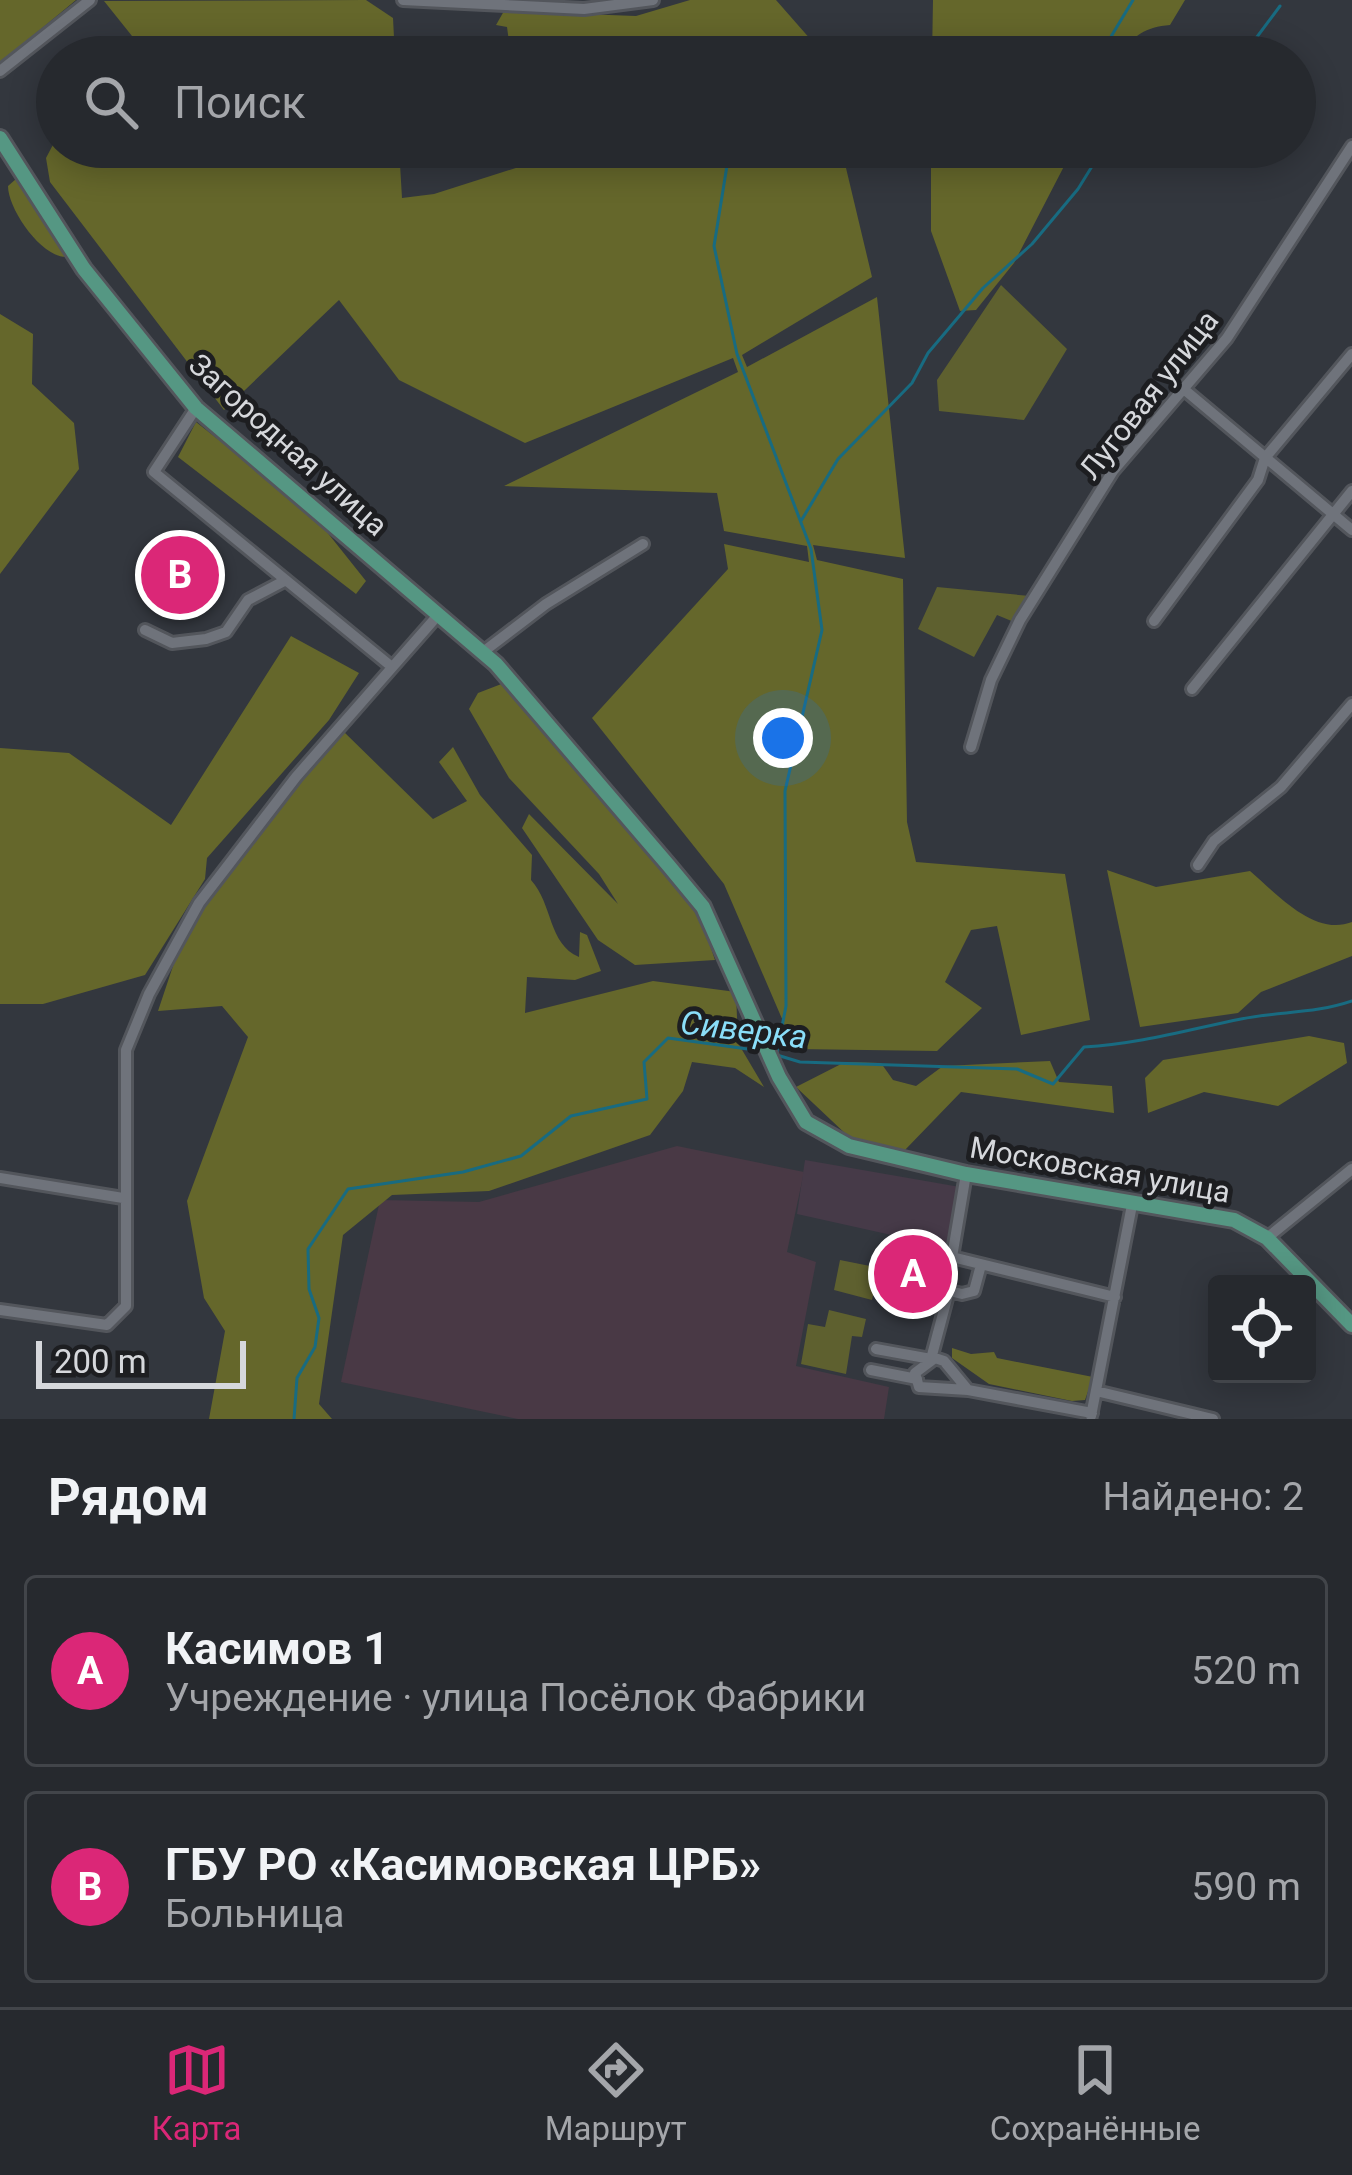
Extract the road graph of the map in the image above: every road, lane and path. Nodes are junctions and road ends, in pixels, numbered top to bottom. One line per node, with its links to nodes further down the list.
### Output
1 (90, 0): 4 (street)
2 (403, 0): 3 (street)
3 (653, 0)
4 (44, 36)
5 (36, 43): 6 (street)
6 (0, 71)
7 (0, 138): 11 (main road, Загородная улица)
8 (1352, 146): 10 (street, Луговая улица)
9 (1352, 354): 12 (street)
10 (1186, 392): 12 (street); 25 (street, Луговая улица)
11 (196, 408): 17 (street); 18 (main road, Загородная улица)
12 (1265, 458): 14 (street); 19 (street)
13 (1352, 491): 14 (street)
14 (1334, 514): 15 (street); 23 (street)
15 (1352, 530)
16 (643, 544): 21 (street)
17 (286, 580): 20 (street); 22 (street)
18 (439, 614): 21 (main road, Загородная улица); 22 (street)
19 (1154, 621)
20 (145, 629)
21 (483, 652): 27 (main road, Загородная улица)
22 (392, 667): 31 (street)
23 (1192, 689)
24 (1352, 704): 26 (street)
25 (971, 747)
26 (1198, 865)
27 (806, 1122): 29 (main road, Московская улица)
28 (1352, 1169): 33 (street)
29 (966, 1174): 32 (main road, Московская улица); 34 (street)
30 (0, 1178): 31 (street)
31 (124, 1198): 38 (street)
32 (1132, 1205): 33 (main road, Московская улица); 37 (street)
33 (1268, 1238): 39 (main road, Московская улица)
34 (952, 1257): 35 (street); 36 (street)
35 (980, 1264): 36 (street); 37 (street)
36 (949, 1291): 41 (street)
37 (1115, 1297): 45 (street)
38 (0, 1310)
39 (1352, 1324)
40 (876, 1349): 41 (street)
41 (931, 1359): 43 (street); 44 (street)
42 (871, 1370): 43 (street)
43 (917, 1379): 44 (street)
44 (968, 1390): 46 (street)
45 (1096, 1391): 46 (street); 47 (street)
46 (1091, 1416)
47 (1214, 1419)

